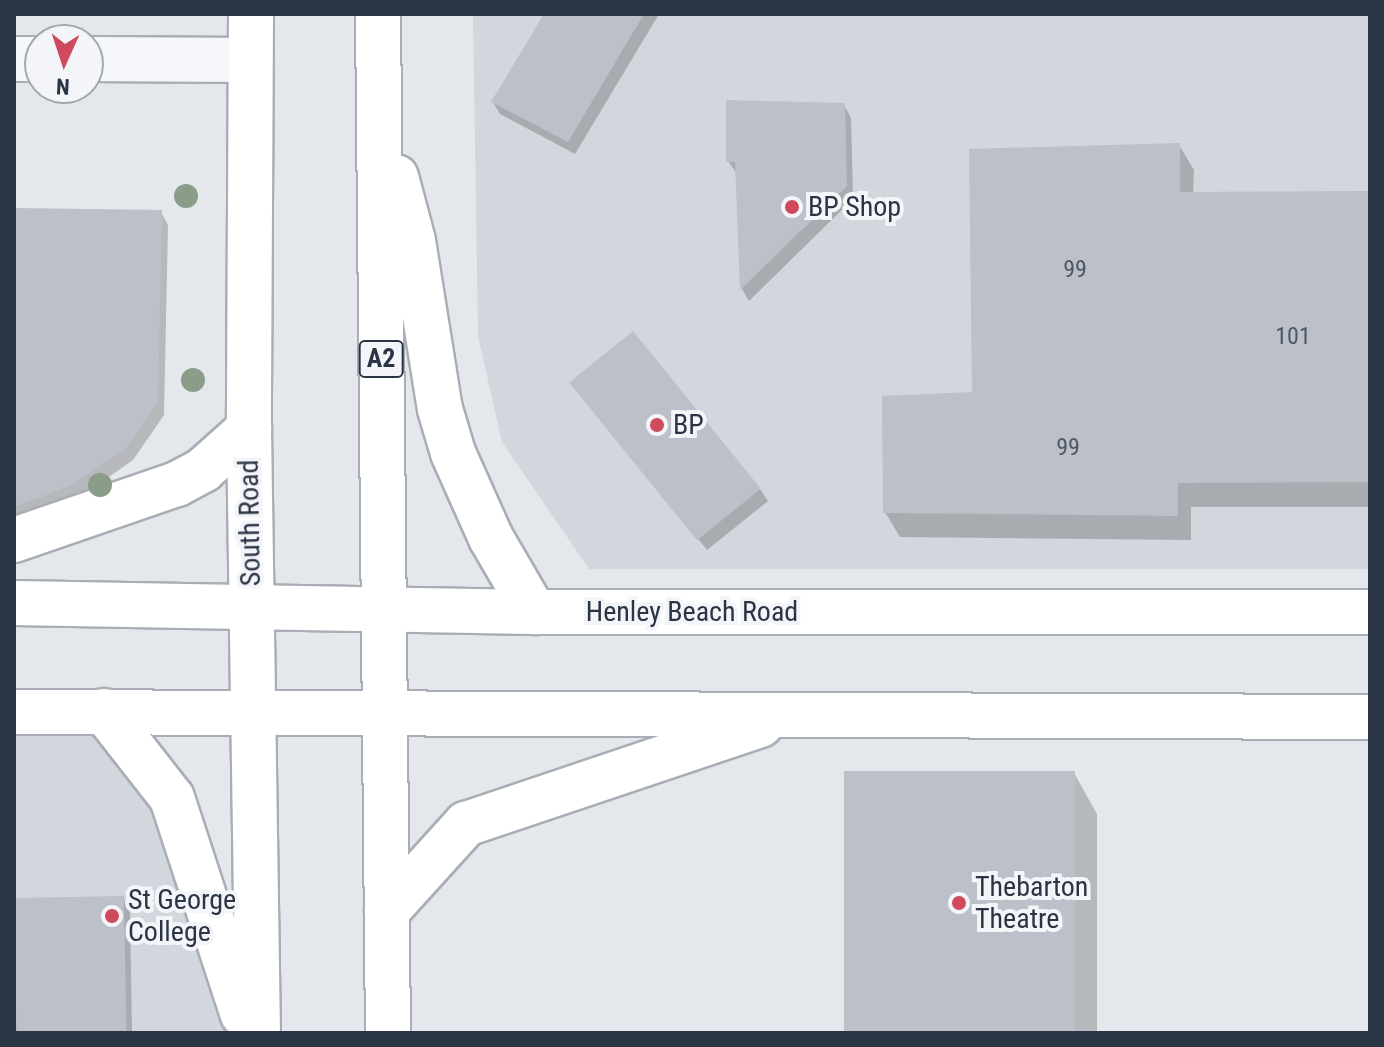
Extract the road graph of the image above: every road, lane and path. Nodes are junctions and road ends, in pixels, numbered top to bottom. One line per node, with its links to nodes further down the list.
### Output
1 (251, 14): 4 (main road, South Road)
2 (378, 14): 5 (main road, A2)
3 (104, 59): 4 (lane)
4 (249, 60): 6 (main road, South Road)
5 (378, 109): 10 (main road, A2); 11 (main road)
6 (249, 429): 7 (main road); 9 (main road, South Road)
7 (14, 540)
8 (14, 603): 9 (main road, Henley Beach Road)
9 (252, 607): 10 (main road, Henley Beach Road); 14 (main road, South Road)
10 (384, 609): 11 (main road, Henley Beach Road); 16 (main road, A2)
11 (534, 612): 12 (main road, Henley Beach Road)
12 (1370, 612)
13 (104, 711): 14 (main road); 15 (main road); 20 (main road)
14 (254, 711): 16 (main road); 21 (main road, South Road)
15 (14, 712)
16 (385, 712): 17 (main road); 19 (main road, A2)
17 (794, 714): 18 (main road); 19 (main road)
18 (1370, 717)
19 (387, 911): 22 (main road, A2)
20 (249, 1033)
21 (258, 1033)
22 (388, 1033)

